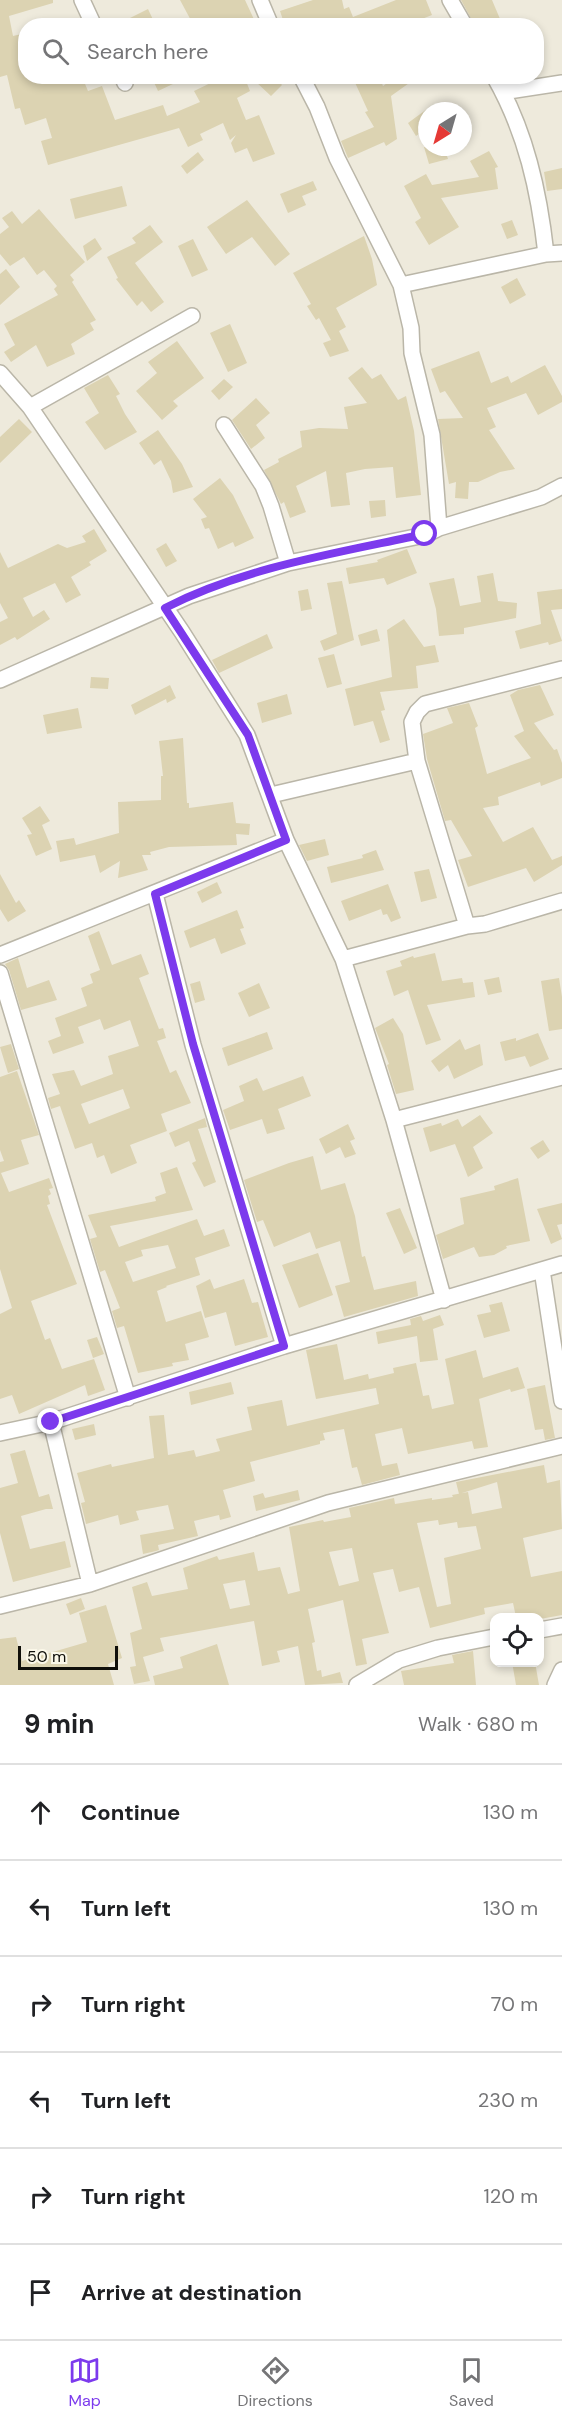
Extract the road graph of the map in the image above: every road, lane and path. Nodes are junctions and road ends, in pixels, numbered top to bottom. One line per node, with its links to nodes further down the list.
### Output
1 (82, 0): 4 (street)
2 (260, 0): 5 (street)
3 (450, 0): 6 (street)
4 (90, 18)
5 (268, 18)
6 (460, 18)
7 (562, 83): 10 (street)
8 (305, 84): 13 (street)
9 (498, 84): 10 (street)
10 (503, 92): 12 (street)
11 (562, 253): 12 (street)
12 (546, 254): 13 (street)
13 (401, 285): 19 (street)
14 (192, 316): 16 (street)
15 (0, 373): 16 (street)
16 (30, 407): 21 (street)
17 (224, 425): 20 (street)
18 (562, 486): 19 (street)
19 (439, 528): 20 (street)
20 (288, 563): 22 (street)
21 (154, 592): 22 (street); 23 (street)
22 (189, 596): 23 (street)
23 (165, 608): 25 (street); 27 (street)
24 (559, 673): 26 (street)
25 (0, 680)
26 (417, 761): 27 (street); 31 (street)
27 (271, 795): 28 (street)
28 (286, 840): 29 (street); 33 (street)
29 (155, 894): 32 (street); 40 (street)
30 (562, 901): 31 (street)
31 (467, 926): 33 (street)
32 (0, 956)
33 (343, 959): 36 (street)
34 (0, 973): 41 (street)
35 (562, 1077): 36 (street)
36 (394, 1119): 39 (street)
37 (562, 1264): 38 (street)
38 (542, 1270): 39 (street); 42 (street)
39 (444, 1300): 40 (street)
40 (284, 1346): 41 (street)
41 (128, 1398): 43 (street)
42 (562, 1401)
43 (51, 1422): 44 (street); 46 (street)
44 (0, 1433)
45 (562, 1446): 46 (street)
46 (90, 1584): 47 (street)
47 (0, 1606)
48 (562, 1626): 49 (street)
49 (544, 1629)
50 (490, 1638): 52 (street)
51 (562, 1670): 53 (street)
52 (357, 1685)
53 (555, 1685)

